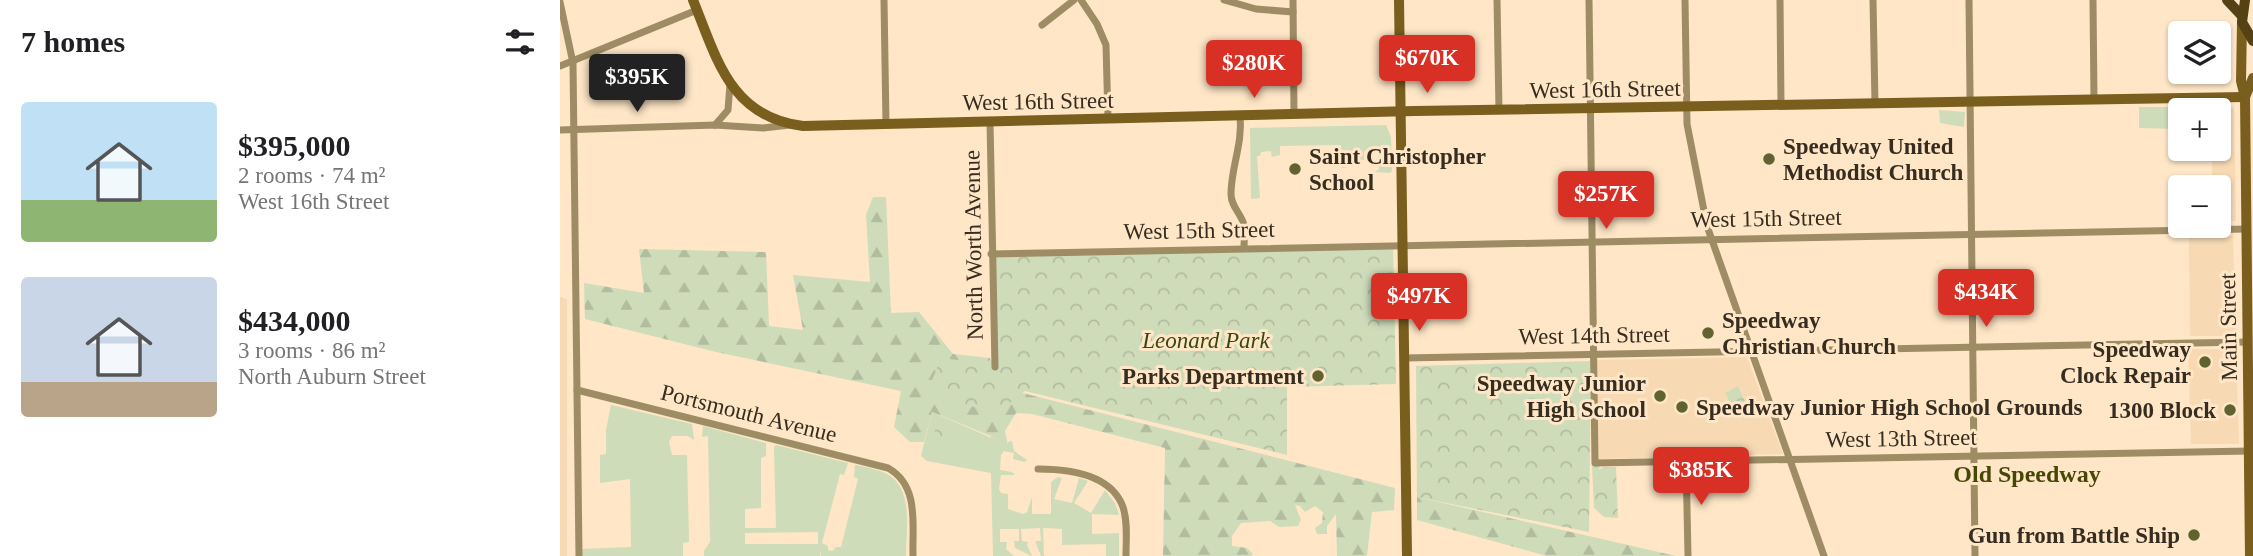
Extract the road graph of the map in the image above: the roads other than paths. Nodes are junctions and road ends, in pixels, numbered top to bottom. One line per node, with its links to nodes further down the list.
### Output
1 (884, 0): 39 (street)
2 (1074, 0): 20 (street)
3 (1081, 0): 37 (street)
4 (1224, 0): 18 (street)
5 (1293, 0): 18 (street)
6 (1399, 0): 34 (street)
7 (1497, 0): 33 (street)
8 (1589, 0): 32 (street)
9 (1685, 0): 31 (street)
10 (1780, 0): 30 (street)
11 (1874, 0): 29 (street)
12 (1969, 0): 28 (street)
13 (2093, 0): 27 (street)
14 (2227, 0): 19 (main road)
15 (2245, 0): 19 (main road)
16 (560, 2): 22 (street)
17 (695, 5): 22 (street); 25 (street)
18 (1293, 12): 35 (street)
19 (2242, 19): 21 (main road); 26 (street, Main Street)
20 (1042, 25)
21 (2253, 41)
22 (573, 60): 23 (street); 43 (street)
23 (560, 66)
24 (2253, 78): 26 (street, Main Street)
25 (730, 84): 40 (street); 41 (street)
26 (2245, 97): 27 (street, West 16th Street); 44 (street, Main Street)
27 (2094, 100): 28 (street, West 16th Street)
28 (1970, 102): 29 (street, West 16th Street); 45 (street)
29 (1875, 103): 30 (street, West 16th Street)
30 (1781, 105): 31 (street, West 16th Street)
31 (1686, 107): 32 (street, West 16th Street); 46 (street)
32 (1590, 108): 33 (street, West 16th Street); 47 (street)
33 (1499, 110): 34 (street, West 16th Street)
34 (1400, 111): 35 (street, West 16th Street); 48 (street)
35 (1294, 114): 36 (street, West 16th Street)
36 (1240, 115): 37 (street, West 16th Street); 49 (street)
37 (1108, 119): 38 (street, West 16th Street)
38 (990, 122): 39 (street, West 16th Street); 50 (street, North Worth Avenue)
39 (886, 124): 41 (street, West 16th Street)
40 (715, 125): 41 (street, West 16th Street); 43 (street, West 16th Street)
41 (794, 125)
42 (560, 130): 43 (street, West 16th Street)
43 (575, 130): 57 (street)
44 (2246, 229): 45 (street, West 15th Street); 51 (street, Main Street)
45 (1972, 234): 46 (street, West 15th Street); 52 (street)
46 (1711, 238): 47 (street, West 15th Street); 53 (street)
47 (1593, 240): 48 (street, West 15th Street); 54 (street)
48 (1402, 245): 49 (street, West 15th Street); 55 (street)
49 (1244, 247): 50 (street, West 15th Street)
50 (991, 254): 56 (street, North Worth Avenue)
51 (2248, 342): 52 (street, West 14th Street); 58 (street, Main Street)
52 (1973, 347): 53 (street, West 14th Street); 59 (street)
53 (1751, 351): 54 (street, West 14th Street); 60 (street)
54 (1594, 354): 55 (street, West 14th Street); 61 (street, West 13th Street)
55 (1404, 358): 68 (street)
56 (995, 367)
57 (577, 390): 65 (street); 66 (street, Portsmouth Avenue)
58 (2249, 451): 59 (street, West 13th Street); 63 (street, Main Street)
59 (1974, 455): 60 (street, West 13th Street); 70 (street)
60 (1790, 460): 61 (street, West 13th Street); 69 (street)
61 (1686, 461): 64 (street)
62 (1038, 469): 67 (street)
63 (2251, 509): 71 (street, Main Street)
64 (1688, 555)
65 (579, 556)
66 (913, 556)
67 (1126, 556)
68 (1407, 556)
69 (1824, 556)
70 (1975, 556)
71 (2250, 556)

